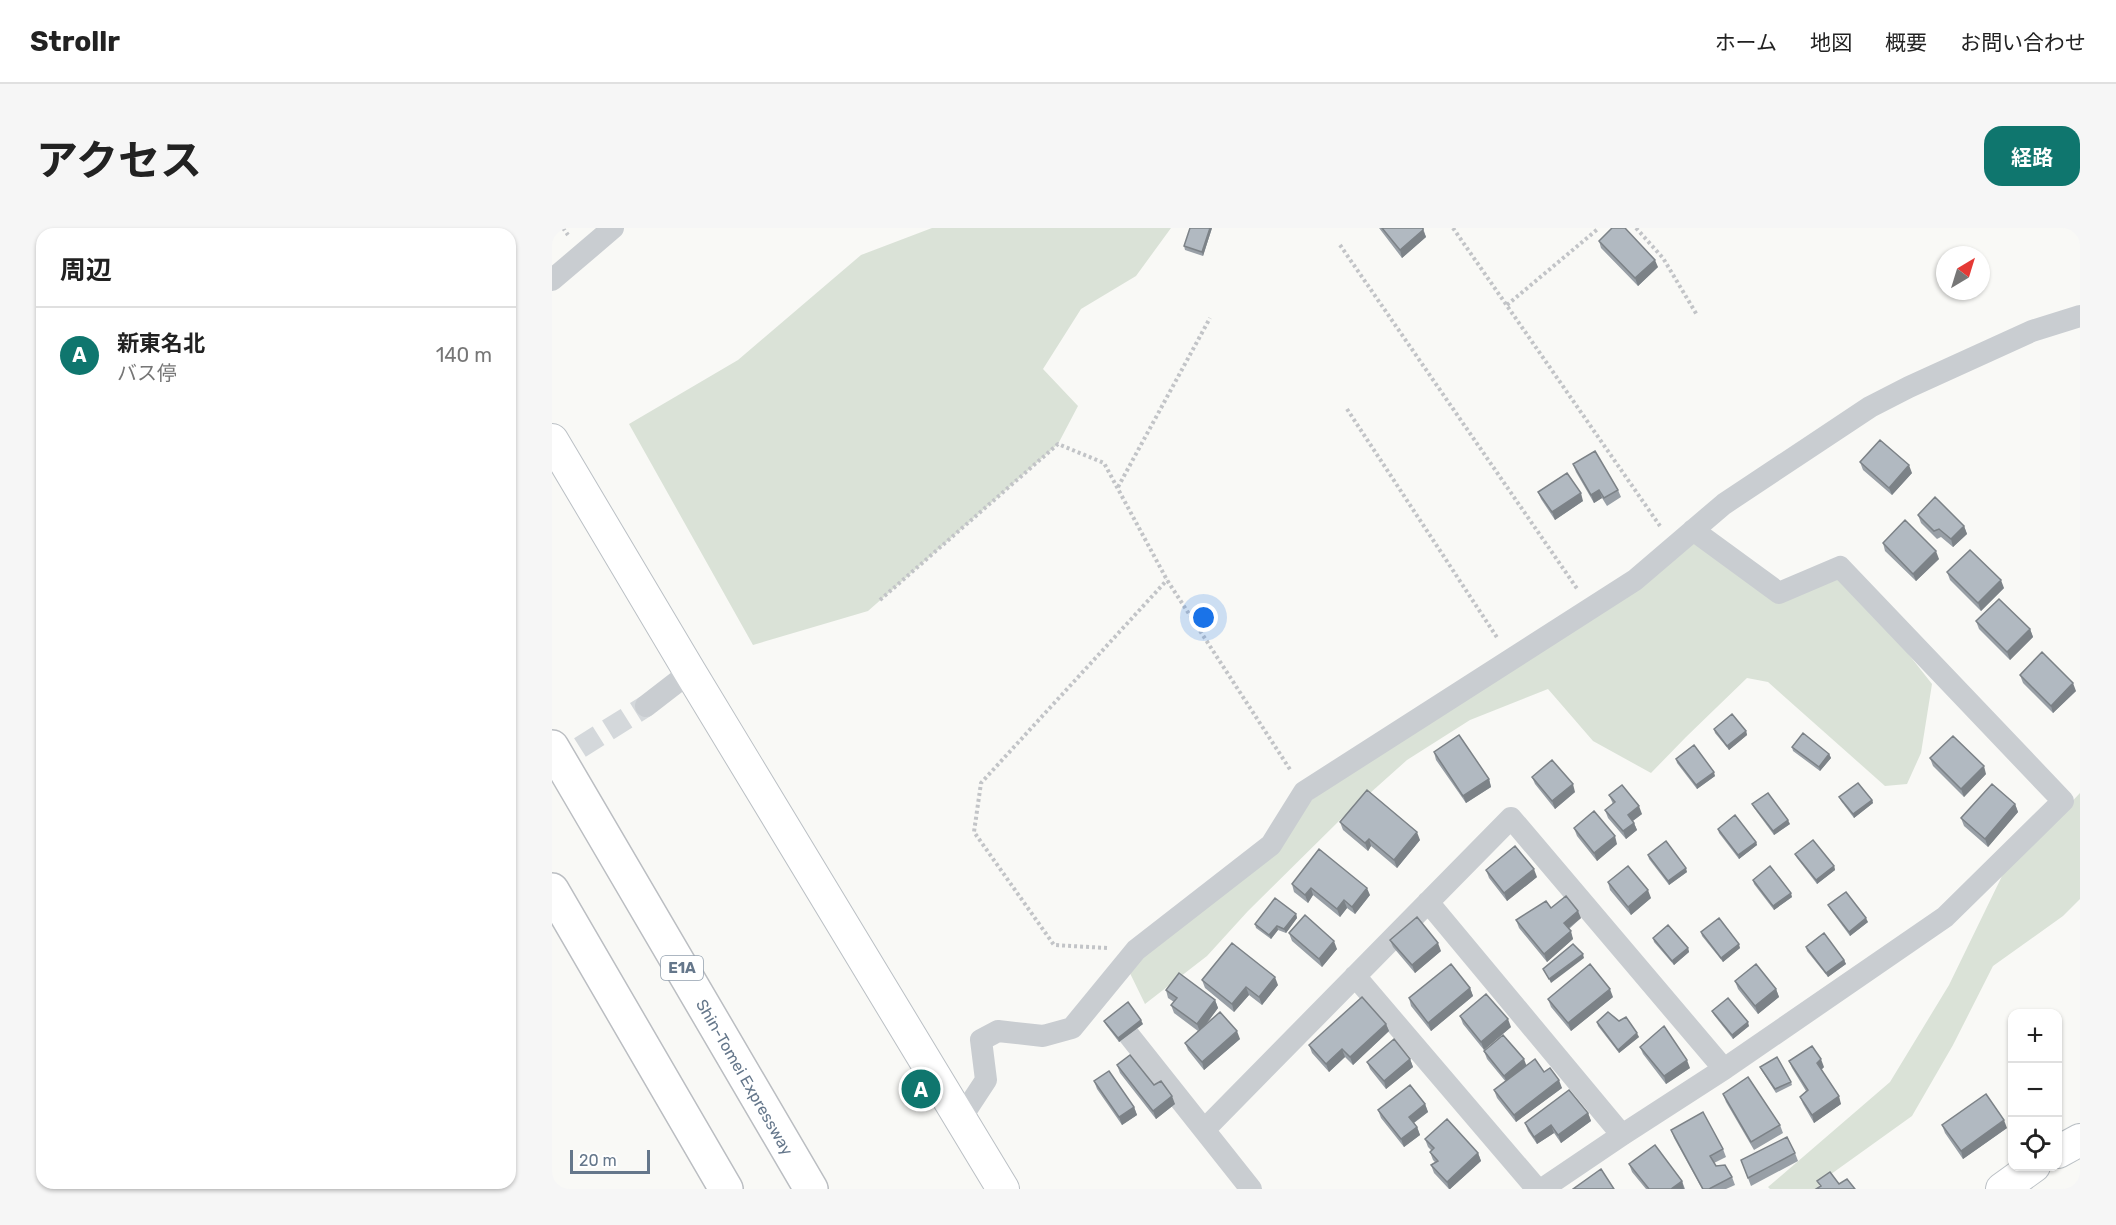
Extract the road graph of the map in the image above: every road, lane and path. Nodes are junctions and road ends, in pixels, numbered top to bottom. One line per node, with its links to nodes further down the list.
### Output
1 (613, 228): 6 (street)
2 (1453, 228): 7 (path)
3 (1599, 228): 7 (path)
4 (1636, 228): 8 (path)
5 (1340, 245): 18 (path)
6 (552, 280)
7 (1507, 305): 15 (path)
8 (1697, 315)
9 (2080, 316): 14 (street)
10 (1210, 318): 13 (path)
11 (1347, 409): 19 (path)
12 (552, 440): 20 (street)
13 (1117, 487): 16 (path); 17 (path)
14 (1694, 530): 15 (street); 29 (street)
15 (1674, 546): 18 (street)
16 (1167, 580): 23 (path); 26 (path)
17 (880, 600)
18 (1590, 608): 19 (street)
19 (1511, 659): 23 (street)
20 (690, 672): 21 (street); 30 (street)
21 (646, 706)
22 (552, 747): 37 (highway, Shin-Tomei Expressway / E1A)
23 (1304, 792): 26 (street)
24 (552, 890): 36 (highway)
25 (1428, 902): 27 (street); 29 (street); 32 (street)
26 (1136, 950): 30 (street)
27 (1355, 976): 31 (street); 40 (street)
28 (1128, 1034): 31 (street)
29 (1724, 1069): 32 (street)
30 (961, 1118): 38 (street)
31 (1205, 1129): 39 (street)
32 (1622, 1135): 41 (street)
33 (2080, 1140): 34 (street)
34 (2062, 1150)
35 (2028, 1171): 42 (street)
36 (726, 1189)
37 (811, 1189)
38 (1003, 1189)
39 (1251, 1189)
40 (1537, 1189)
41 (1542, 1189)
42 (2002, 1189)

